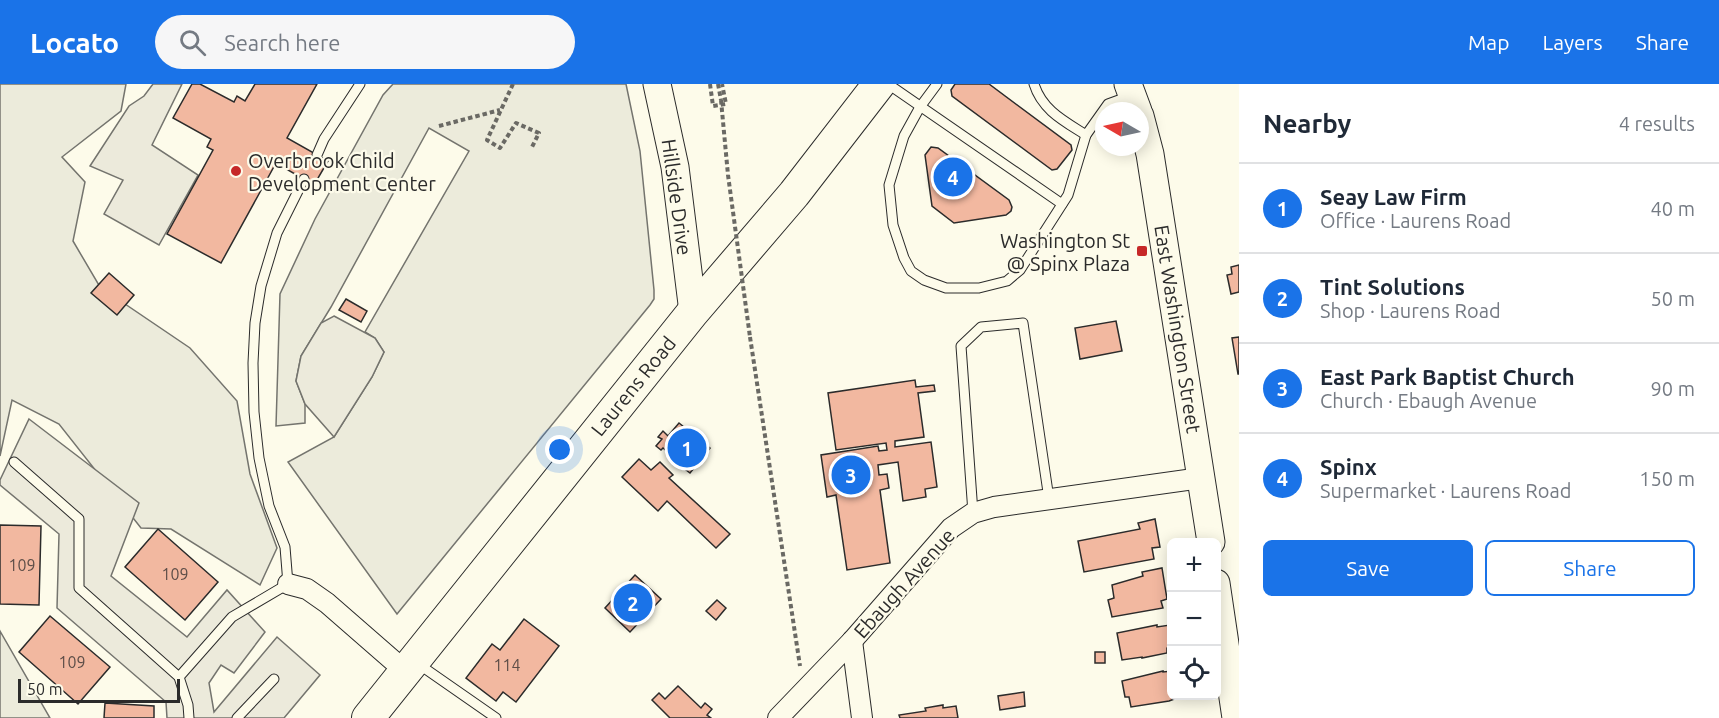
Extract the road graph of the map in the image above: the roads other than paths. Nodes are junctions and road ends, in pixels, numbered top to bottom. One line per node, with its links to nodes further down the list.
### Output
1 (360, 84): 11 (lane)
2 (657, 84): 14 (street, Hillside Drive)
3 (879, 84): 14 (main road, Laurens Road)
4 (888, 84): 7 (lane)
5 (937, 84): 7 (lane)
6 (1034, 84): 9 (lane)
7 (920, 107): 13 (lane); 13 (lane)
8 (1095, 122): 9 (lane)
9 (1086, 135): 13 (lane)
10 (1149, 151): 16 (street, East Washington Street)
11 (317, 155)
12 (304, 179): 20 (lane)
13 (1062, 204)
14 (693, 312): 23 (main road, Laurens Road)
15 (14, 462): 24 (lane)
16 (1201, 478): 17 (street, Ebaugh Avenue); 19 (street, East Washington Street)
17 (1049, 499): 18 (street, Ebaugh Avenue); 18 (lane)
18 (973, 513): 22 (street, Ebaugh Avenue)
19 (1209, 538)
20 (288, 584): 23 (street); 24 (lane)
21 (1217, 592): 32 (street)
22 (852, 641): 30 (street, Ebaugh Avenue); 31 (street)
23 (409, 666): 28 (main road, Laurens Road); 29 (lane)
24 (179, 677): 26 (lane)
25 (274, 680): 27 (lane)
26 (189, 718)
27 (237, 718)
28 (368, 718)
29 (496, 718)
30 (778, 718)
31 (862, 718)
32 (1236, 718)

